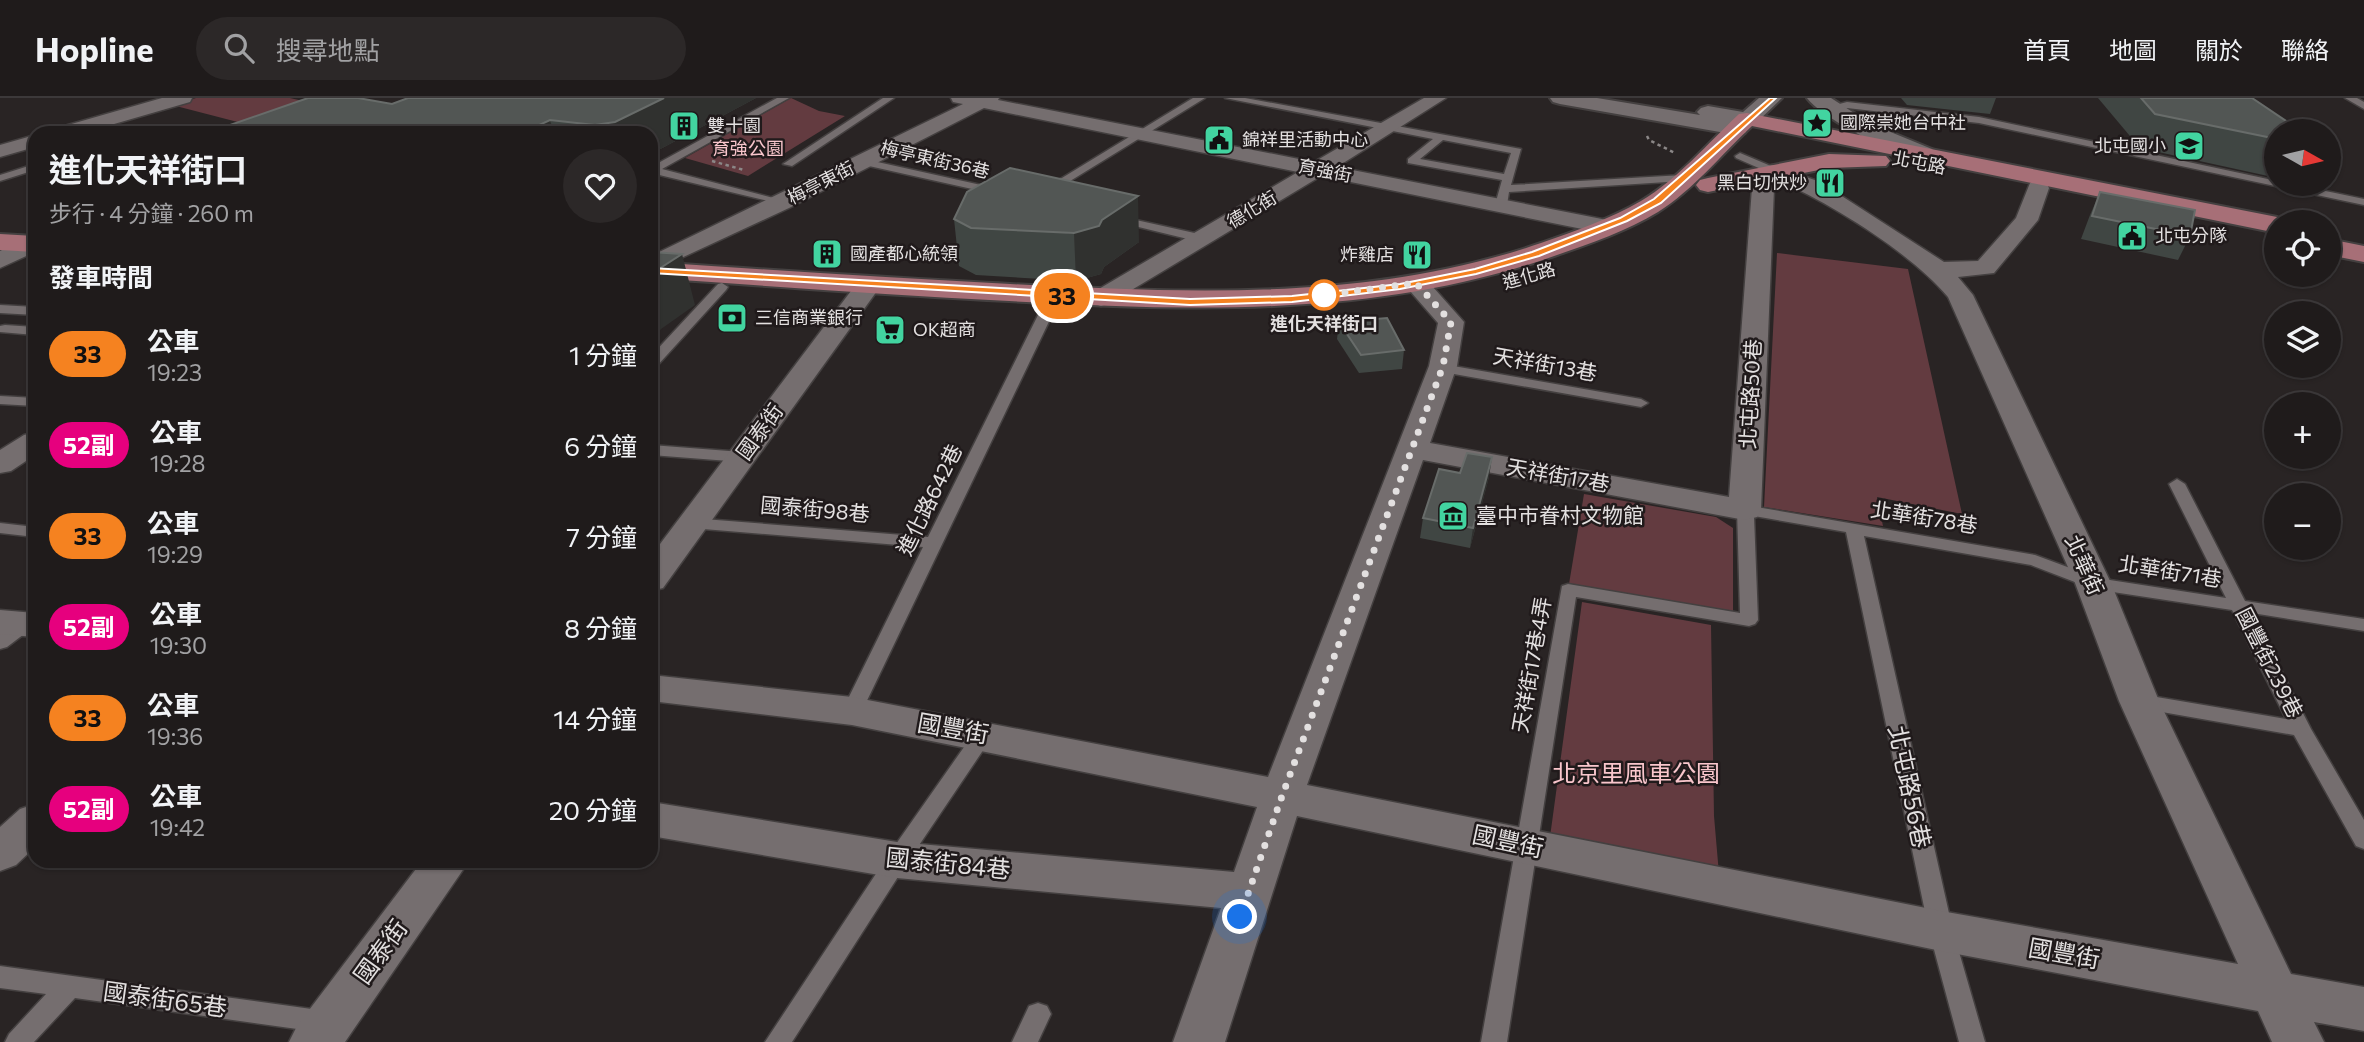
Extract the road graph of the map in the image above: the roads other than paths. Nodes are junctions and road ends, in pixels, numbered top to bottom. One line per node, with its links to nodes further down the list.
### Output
1 (183, 98): 15 (street)
2 (784, 98): 27 (lane)
3 (888, 98): 26 (lane)
4 (1200, 98): 18 (lane)
5 (1230, 98): 17 (lane)
6 (1437, 98): 17 (street, 德化街)
7 (1560, 98): 12 (main road, 北屯路)
8 (1772, 98): 16 (main road)
9 (1807, 98): 16 (main road)
10 (2350, 98): 14 (lane)
11 (977, 99): 18 (street, 育強街); 25 (street, 梅亭東街)
12 (1606, 101): 16 (main road, 北屯路); 21 (main road)
13 (1823, 103): 24 (main road); 33 (lane)
14 (2364, 106)
15 (88, 126)
16 (1756, 126): 21 (main road, 進化路); 23 (main road, 進化路); 24 (main road, 北屯路)
17 (1389, 127): 19 (lane); 29 (street, 德化街)
18 (1140, 135): 29 (street, 育強街); 41 (lane)
19 (1441, 137): 36 (lane); 36 (lane)
20 (28, 143): 22 (street)
21 (1688, 147): 34 (main road, 進化路)
22 (0, 151)
23 (1740, 156): 31 (lane); 34 (main road, 進化路)
24 (1920, 158): 31 (main road); 35 (main road, 北屯路); 43 (main road, 北屯路)
25 (864, 162): 37 (lane, 梅亭東街36巷); 40 (street, 梅亭東街)
26 (788, 164)
27 (658, 167)
28 (28, 169): 32 (lane)
29 (1318, 169): 36 (street, 育強街); 50 (street, 德化街)
30 (658, 171): 40 (lane)
31 (1774, 171): 34 (main road); 58 (street, 北華街); 81 (street, 北屯路50巷)
32 (0, 178)
33 (2264, 181)
34 (1696, 182): 36 (lane); 44 (main road, 進化路); 63 (main road, 進化路)
35 (2038, 188): 46 (main road, 北屯路); 58 (street)
36 (1504, 190): 44 (street, 育強街)
37 (1007, 194)
38 (2335, 196): 39 (lane)
39 (2364, 202)
40 (781, 203): 57 (street, 梅亭東街)
41 (1046, 203)
42 (1112, 218): 50 (lane)
43 (2264, 223)
44 (1607, 226): 63 (main road, 進化路)
45 (0, 229): 47 (main road)
46 (2264, 233)
47 (28, 235)
48 (28, 237): 52 (main road)
49 (2341, 237): 53 (main road)
50 (1203, 239): 64 (street, 德化街)
51 (28, 240): 56 (street)
52 (0, 242)
53 (2364, 242)
54 (2341, 249): 55 (main road)
55 (2364, 254)
56 (0, 261)
57 (658, 262)
58 (1939, 270): 88 (street, 北華街)
59 (658, 271): 62 (main road, 進化路)
60 (658, 283): 61 (main road, 進化路)
61 (722, 287): 62 (main road, 進化路); 70 (lane)
62 (864, 291): 64 (main road, 進化路); 66 (main road, 進化路); 78 (street, 國泰街)
63 (1423, 291): 64 (main road, 進化路); 66 (main road, 進化路); 71 (street)
64 (1101, 298)
65 (0, 309): 67 (lane)
66 (1048, 309): 86 (lane, 進化路642巷)
67 (28, 311)
68 (5, 329): 69 (lane)
69 (28, 331)
70 (658, 356)
71 (1442, 368): 74 (lane, 天祥街13巷); 76 (street)
72 (0, 400): 73 (lane)
73 (28, 402)
74 (1641, 403)
75 (28, 446): 79 (street)
76 (1412, 449): 81 (street, 天祥街17巷); 97 (street)
77 (658, 451): 78 (lane)
78 (742, 457): 82 (street, 國泰街)
79 (0, 464)
80 (2177, 484): 89 (lane, 國豐街239巷)
81 (1745, 510): 84 (lane, 北華街78巷); 90 (lane, 北屯路50巷)
82 (691, 523): 86 (lane, 國泰街98巷); 87 (street, 國泰街)
83 (0, 528): 85 (lane)
84 (1854, 530): 88 (lane, 北華街78巷); 106 (lane, 北屯路56巷)
85 (28, 531)
86 (935, 543): 94 (lane, 進化路642巷)
87 (658, 570)
88 (2093, 583): 89 (lane, 北華街71巷); 93 (street, 北華街)
89 (2240, 606): 91 (lane, 北華街71巷); 95 (lane, 國豐街239巷)
90 (1749, 620): 101 (lane, 天祥街17巷4弄)
91 (2364, 625)
92 (658, 689): 94 (street, 國豐街)
93 (2140, 701): 95 (lane); 109 (street, 北華街)
94 (852, 711): 96 (street, 國豐街)
95 (2301, 729): 100 (lane, 國豐街239巷)
96 (983, 734): 97 (street, 國豐街); 103 (lane)
97 (1282, 796): 101 (street, 國豐街); 105 (street)
98 (658, 820): 103 (street, 國泰街84巷)
99 (28, 827): 102 (street)
100 (2364, 840)
101 (1524, 846): 106 (street, 國豐街); 117 (lane)
102 (0, 853)
103 (897, 860): 105 (street, 國泰街84巷); 114 (lane)
104 (442, 868): 112 (street, 國泰街)
105 (1248, 892): 116 (street)
106 (1941, 931): 109 (street, 國豐街); 118 (lane, 北屯路56巷)
107 (0, 977): 108 (lane, 國泰街65巷)
108 (69, 987): 112 (lane, 國泰街65巷); 113 (lane)
109 (2276, 992): 110 (street, 國豐街); 119 (street, 北華街)
110 (2364, 1009)
111 (1038, 1014): 115 (lane)
112 (322, 1032)
113 (18, 1042)
114 (778, 1042)
115 (1025, 1042)
116 (1199, 1042)
117 (1494, 1042)
118 (1972, 1042)
119 (2298, 1042)

